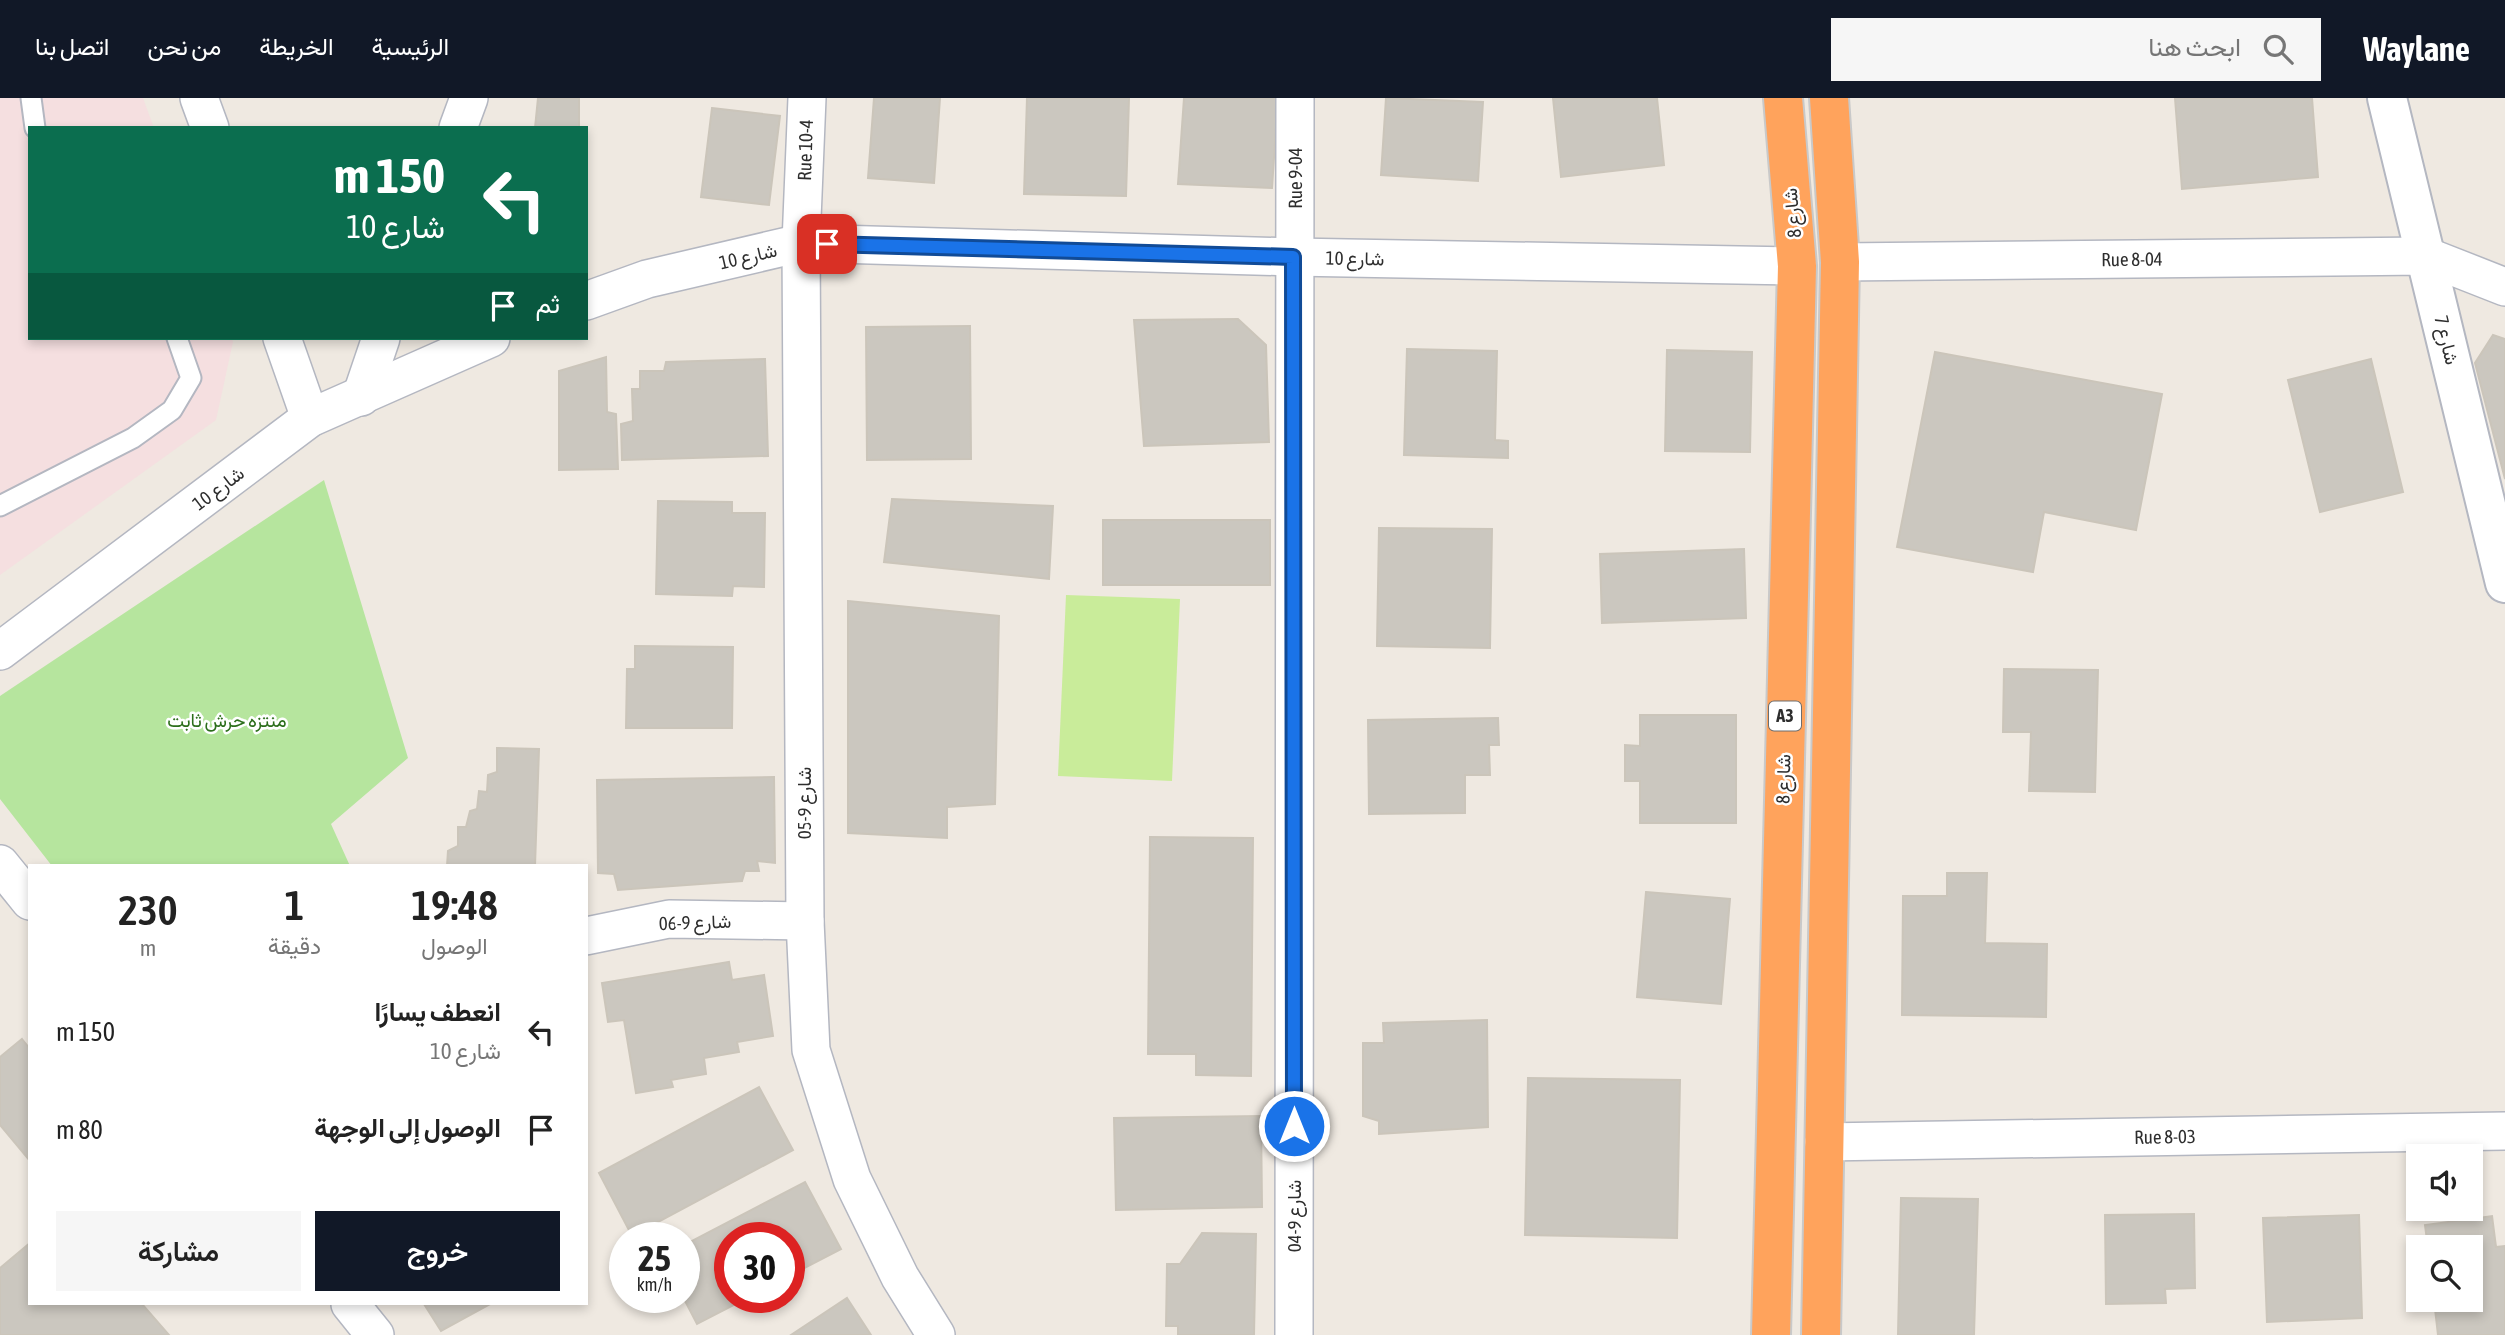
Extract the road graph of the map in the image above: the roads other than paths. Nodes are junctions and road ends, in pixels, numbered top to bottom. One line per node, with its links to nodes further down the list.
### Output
1 (32, 98): 9 (lane)
2 (199, 98): 10 (street)
3 (469, 98): 11 (street)
4 (807, 98): 12 (street, Rue 10-4)
5 (1296, 98): 14 (street, Rue 9-04)
6 (1783, 98): 16 (highway, شارع 8 / A3)
7 (1829, 98): 15 (highway)
8 (2387, 98): 13 (street, شارع 7)
9 (35, 126)
10 (208, 126)
11 (459, 126)
12 (801, 243): 14 (street, شارع 10); 18 (street, شارع 10); 30 (street, شارع 9-05)
13 (2426, 256): 15 (street, Rue 8-04); 17 (street); 26 (street, شارع 7)
14 (1293, 257): 16 (street, شارع 10); 37 (street, شارع 9-04)
15 (1840, 262): 33 (highway)
16 (1797, 266): 38 (highway, شارع 8 / A3)
17 (2505, 287)
18 (588, 300)
19 (178, 340): 25 (lane)
20 (283, 340): 24 (street)
21 (380, 340): 23 (street)
22 (487, 340): 23 (street, شارع 10)
23 (361, 397): 24 (street, شارع 10)
24 (310, 418): 27 (street, شارع 10)
25 (0, 506)
26 (2505, 583)
27 (0, 651)
28 (0, 864): 29 (street)
29 (28, 899)
30 (805, 921): 31 (street, شارع 9-06); 36 (street, شارع 9-05)
31 (588, 936)
32 (2505, 1130): 33 (street, Rue 8-03)
33 (1825, 1142): 39 (highway)
34 (351, 1305): 35 (street)
35 (375, 1335)
36 (936, 1335)
37 (1294, 1335)
38 (1771, 1335)
39 (1821, 1335)

